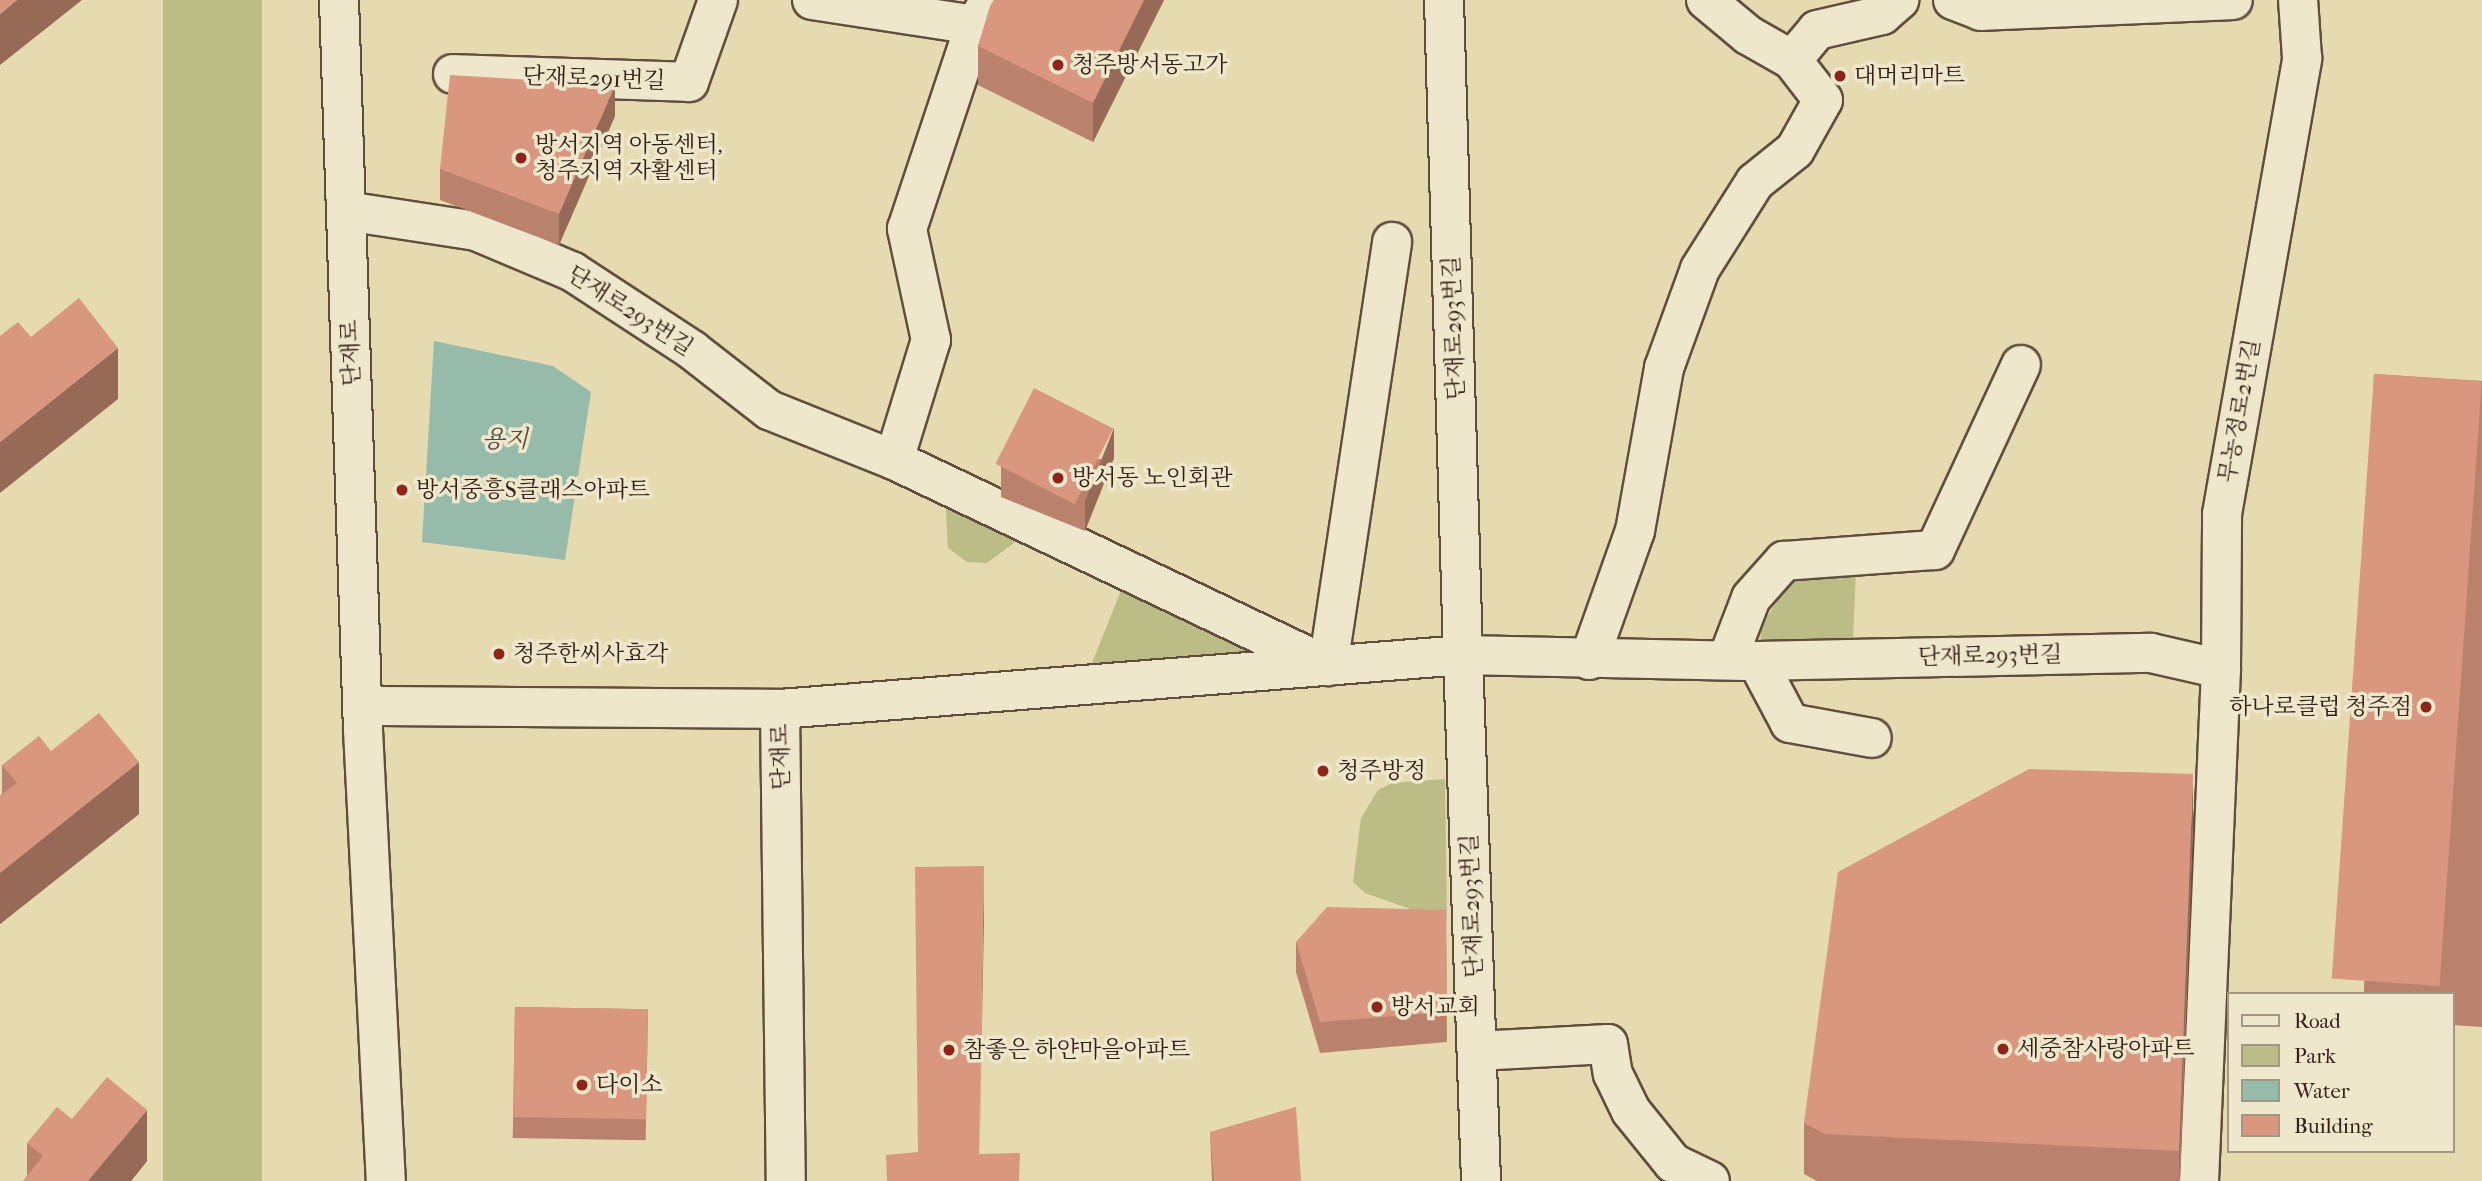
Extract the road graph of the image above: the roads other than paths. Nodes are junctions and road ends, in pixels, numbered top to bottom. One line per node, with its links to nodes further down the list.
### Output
1 (339, 0): 13 (street, 단재로)
2 (718, 0): 12 (street, 단재로291번길)
3 (1444, 0): 17 (street, 단재로293번길)
4 (1706, 0): 11 (street)
5 (1899, 0): 11 (street)
6 (1953, 0): 7 (street)
7 (2232, 0)
8 (2298, 0): 21 (street, 무농정로2번길)
9 (823, 1): 10 (street)
10 (982, 13): 16 (street)
11 (1793, 61): 19 (street)
12 (453, 74)
13 (346, 211): 16 (street, 단재로293번길); 22 (street, 단재로)
14 (1392, 242): 20 (street)
15 (2021, 365): 18 (street)
16 (894, 460): 20 (street, 단재로293번길)
17 (1463, 655): 19 (street, 단재로293번길); 20 (street, 단재로293번길); 27 (street, 단재로293번길)
18 (1742, 659): 19 (street, 단재로293번길); 21 (street, 단재로293번길); 24 (street)
19 (1589, 660)
20 (1328, 666): 23 (street, 단재로293번길)
21 (2221, 670): 26 (street, 무농정로2번길)
22 (362, 706): 23 (street, 단재로); 29 (street, 단재로)
23 (780, 709): 30 (street, 단재로)
24 (1872, 738)
25 (2168, 984): 26 (street)
26 (2208, 986): 32 (street, 무농정로2번길)
27 (1477, 1051): 28 (street, 단재로293번길); 31 (street)
28 (1481, 1169)
29 (386, 1181)
30 (786, 1181)
31 (1710, 1181)
32 (2199, 1181)

